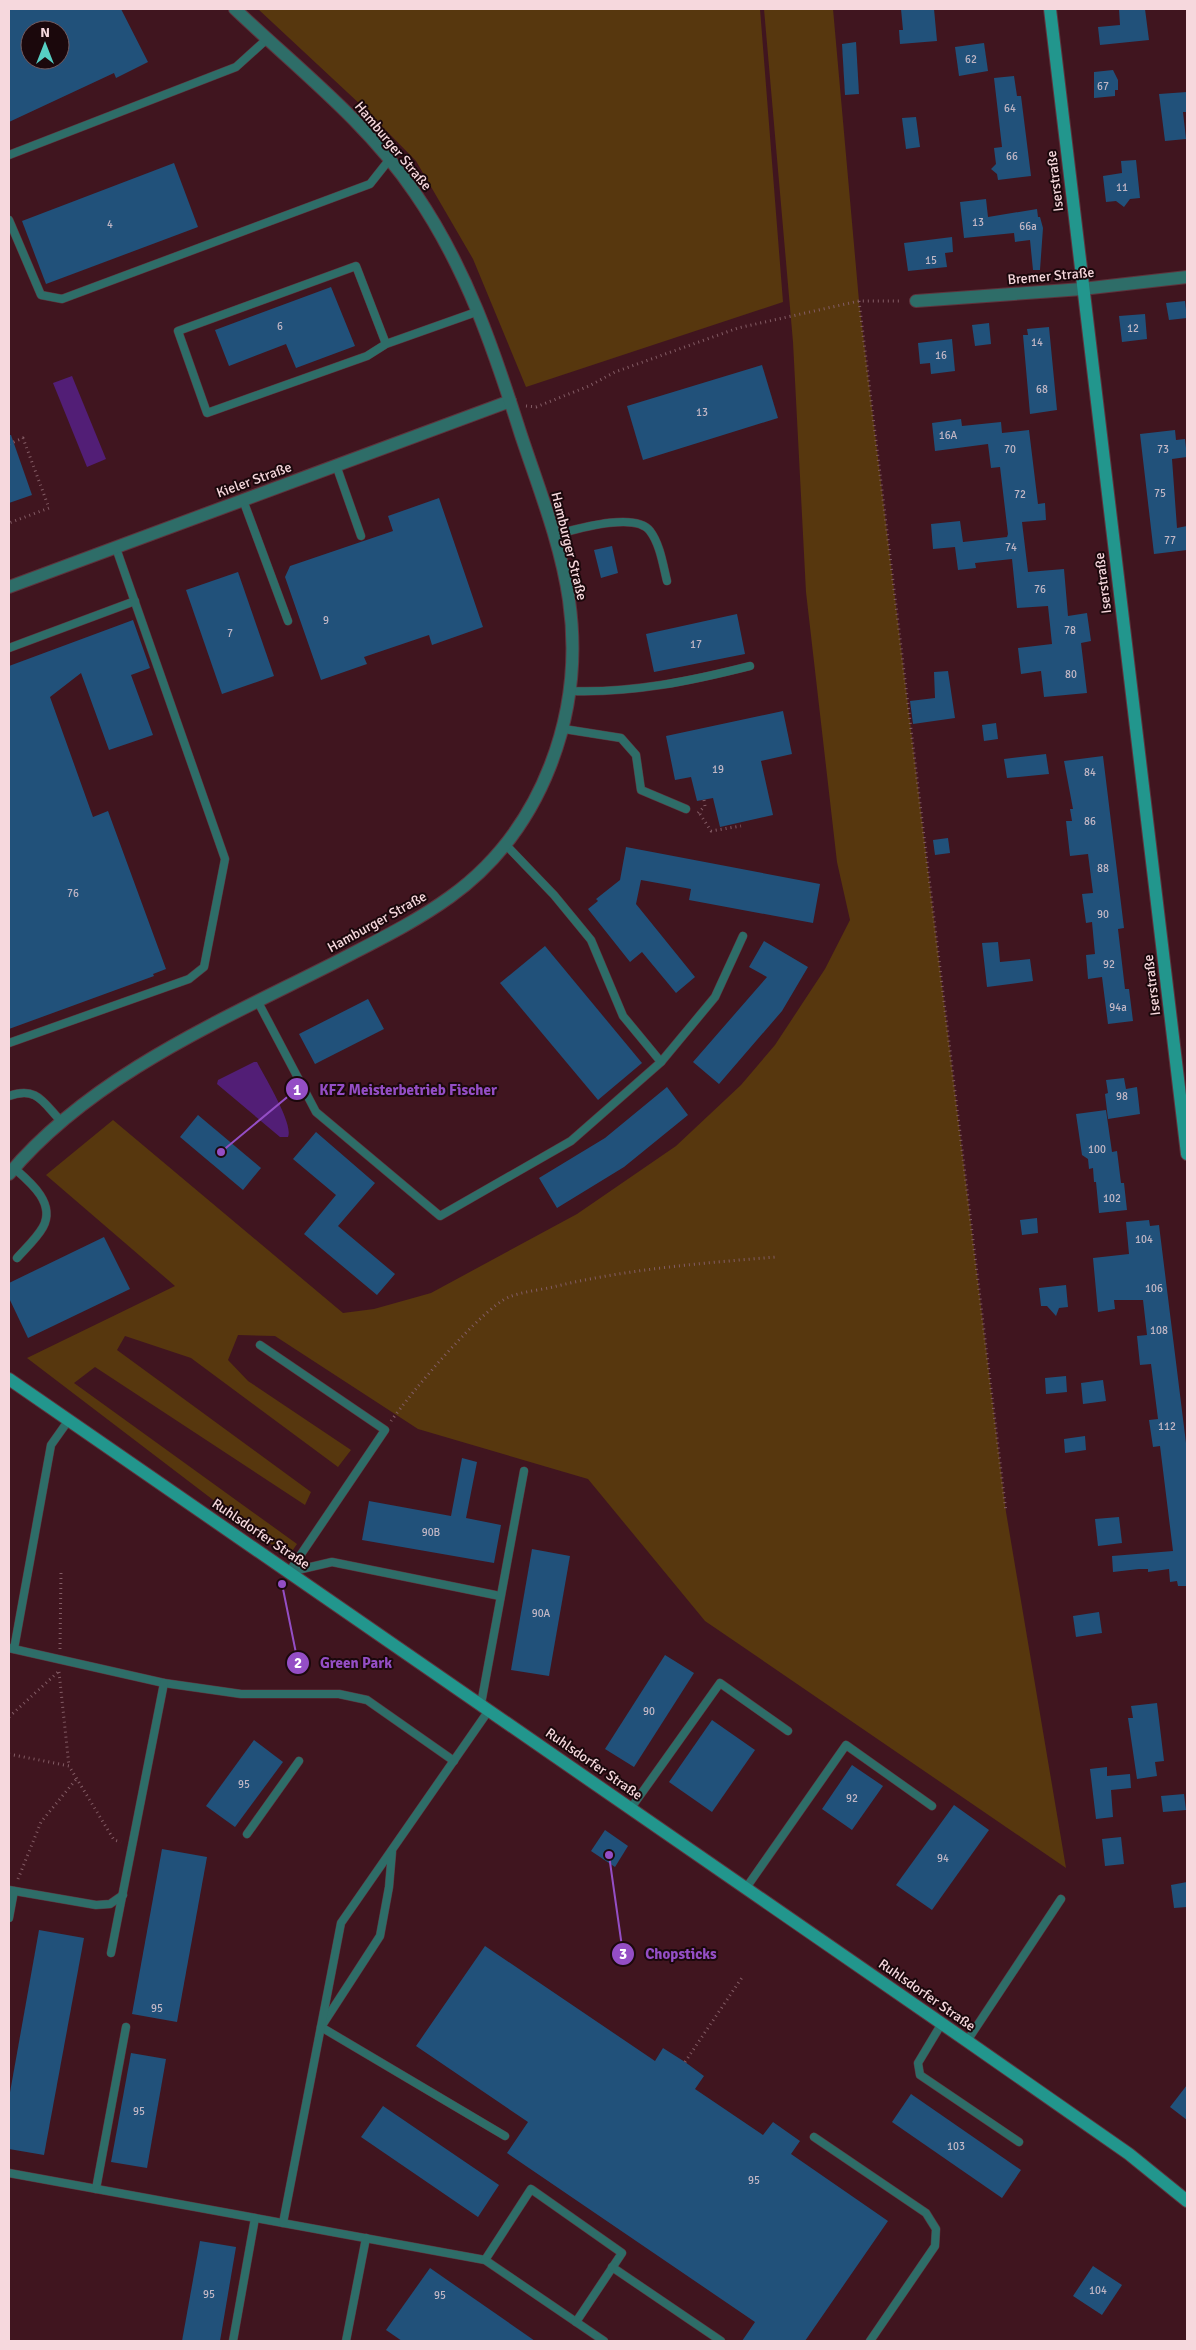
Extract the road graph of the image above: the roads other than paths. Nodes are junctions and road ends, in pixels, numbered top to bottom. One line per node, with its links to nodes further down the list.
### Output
1 (235, 9): 3 (street, Hamburger Straße)
2 (1050, 9): 8 (street, Iserstraße)
3 (267, 39): 4 (lane); 5 (street, Hamburger Straße)
4 (9, 154)
5 (389, 160): 6 (lane); 10 (street, Hamburger Straße)
6 (9, 220)
7 (1187, 277): 8 (street, Bremer Straße)
8 (1082, 289): 9 (street, Bremer Straße); 34 (street, Iserstraße)
9 (916, 301)
10 (479, 312): 11 (lane); 12 (street, Hamburger Straße)
11 (386, 344): 11 (lane)
12 (510, 401): 13 (street, Kieler Straße); 15 (street, Hamburger Straße)
13 (336, 466): 14 (street, Kieler Straße); 16 (lane)
14 (243, 500): 17 (street, Kieler Straße); 21 (lane)
15 (554, 535): 18 (lane); 24 (street, Hamburger Straße)
16 (361, 536)
17 (116, 548): 19 (street, Kieler Straße); 20 (lane)
18 (667, 581)
19 (9, 588)
20 (135, 601): 22 (lane); 30 (lane)
21 (288, 621)
22 (9, 648)
23 (750, 666): 24 (lane)
24 (571, 691): 25 (street, Hamburger Straße)
25 (564, 729): 26 (lane); 27 (street, Hamburger Straße)
26 (686, 810)
27 (505, 844): 29 (street, Hamburger Straße); 31 (lane)
28 (743, 936): 31 (lane)
29 (258, 1002): 31 (lane); 33 (street, Hamburger Straße)
30 (9, 1043)
31 (661, 1062)
32 (9, 1096): 33 (lane)
33 (62, 1122): 35 (street, Hamburger Straße)
34 (1187, 1154)
35 (11, 1171): 36 (lane)
36 (17, 1258)
37 (260, 1345): 41 (lane)
38 (9, 1379): 39 (street, Ruhlsdorfer Straße)
39 (68, 1421): 41 (street, Ruhlsdorfer Straße); 43 (lane)
40 (524, 1471): 42 (lane)
41 (289, 1572): 42 (lane); 45 (street, Ruhlsdorfer Straße)
42 (500, 1596): 45 (lane)
43 (12, 1649): 44 (lane)
44 (164, 1683): 48 (lane); 55 (lane)
45 (485, 1707): 48 (lane); 50 (street, Ruhlsdorfer Straße)
46 (788, 1731): 50 (lane)
47 (298, 1761): 51 (lane)
48 (454, 1761): 52 (lane)
49 (932, 1806): 53 (lane)
50 (630, 1808): 53 (street, Ruhlsdorfer Straße)
51 (247, 1834)
52 (392, 1850): 61 (lane); 61 (lane)
53 (746, 1888): 59 (street, Ruhlsdorfer Straße)
54 (11, 1891): 55 (lane); 57 (lane)
55 (123, 1895): 58 (lane)
56 (1061, 1899): 62 (lane)
57 (9, 1918)
58 (111, 1953)
59 (942, 2024): 62 (street, Ruhlsdorfer Straße); 65 (lane)
60 (126, 2026): 67 (lane)
61 (321, 2026): 63 (lane); 70 (lane)
62 (967, 2041): 68 (street, Ruhlsdorfer Straße)
63 (505, 2136)
64 (814, 2137): 79 (lane)
65 (1019, 2142)
66 (9, 2173): 67 (lane)
67 (96, 2189): 69 (lane)
68 (1187, 2201)
69 (254, 2218): 70 (lane); 75 (lane)
70 (283, 2223): 71 (lane)
71 (366, 2238): 72 (lane); 76 (lane)
72 (485, 2260): 73 (lane); 74 (lane)
73 (612, 2267): 74 (lane); 78 (lane)
74 (576, 2322): 77 (lane)
75 (233, 2341)
76 (346, 2341)
77 (604, 2341)
78 (721, 2341)
79 (870, 2341)

